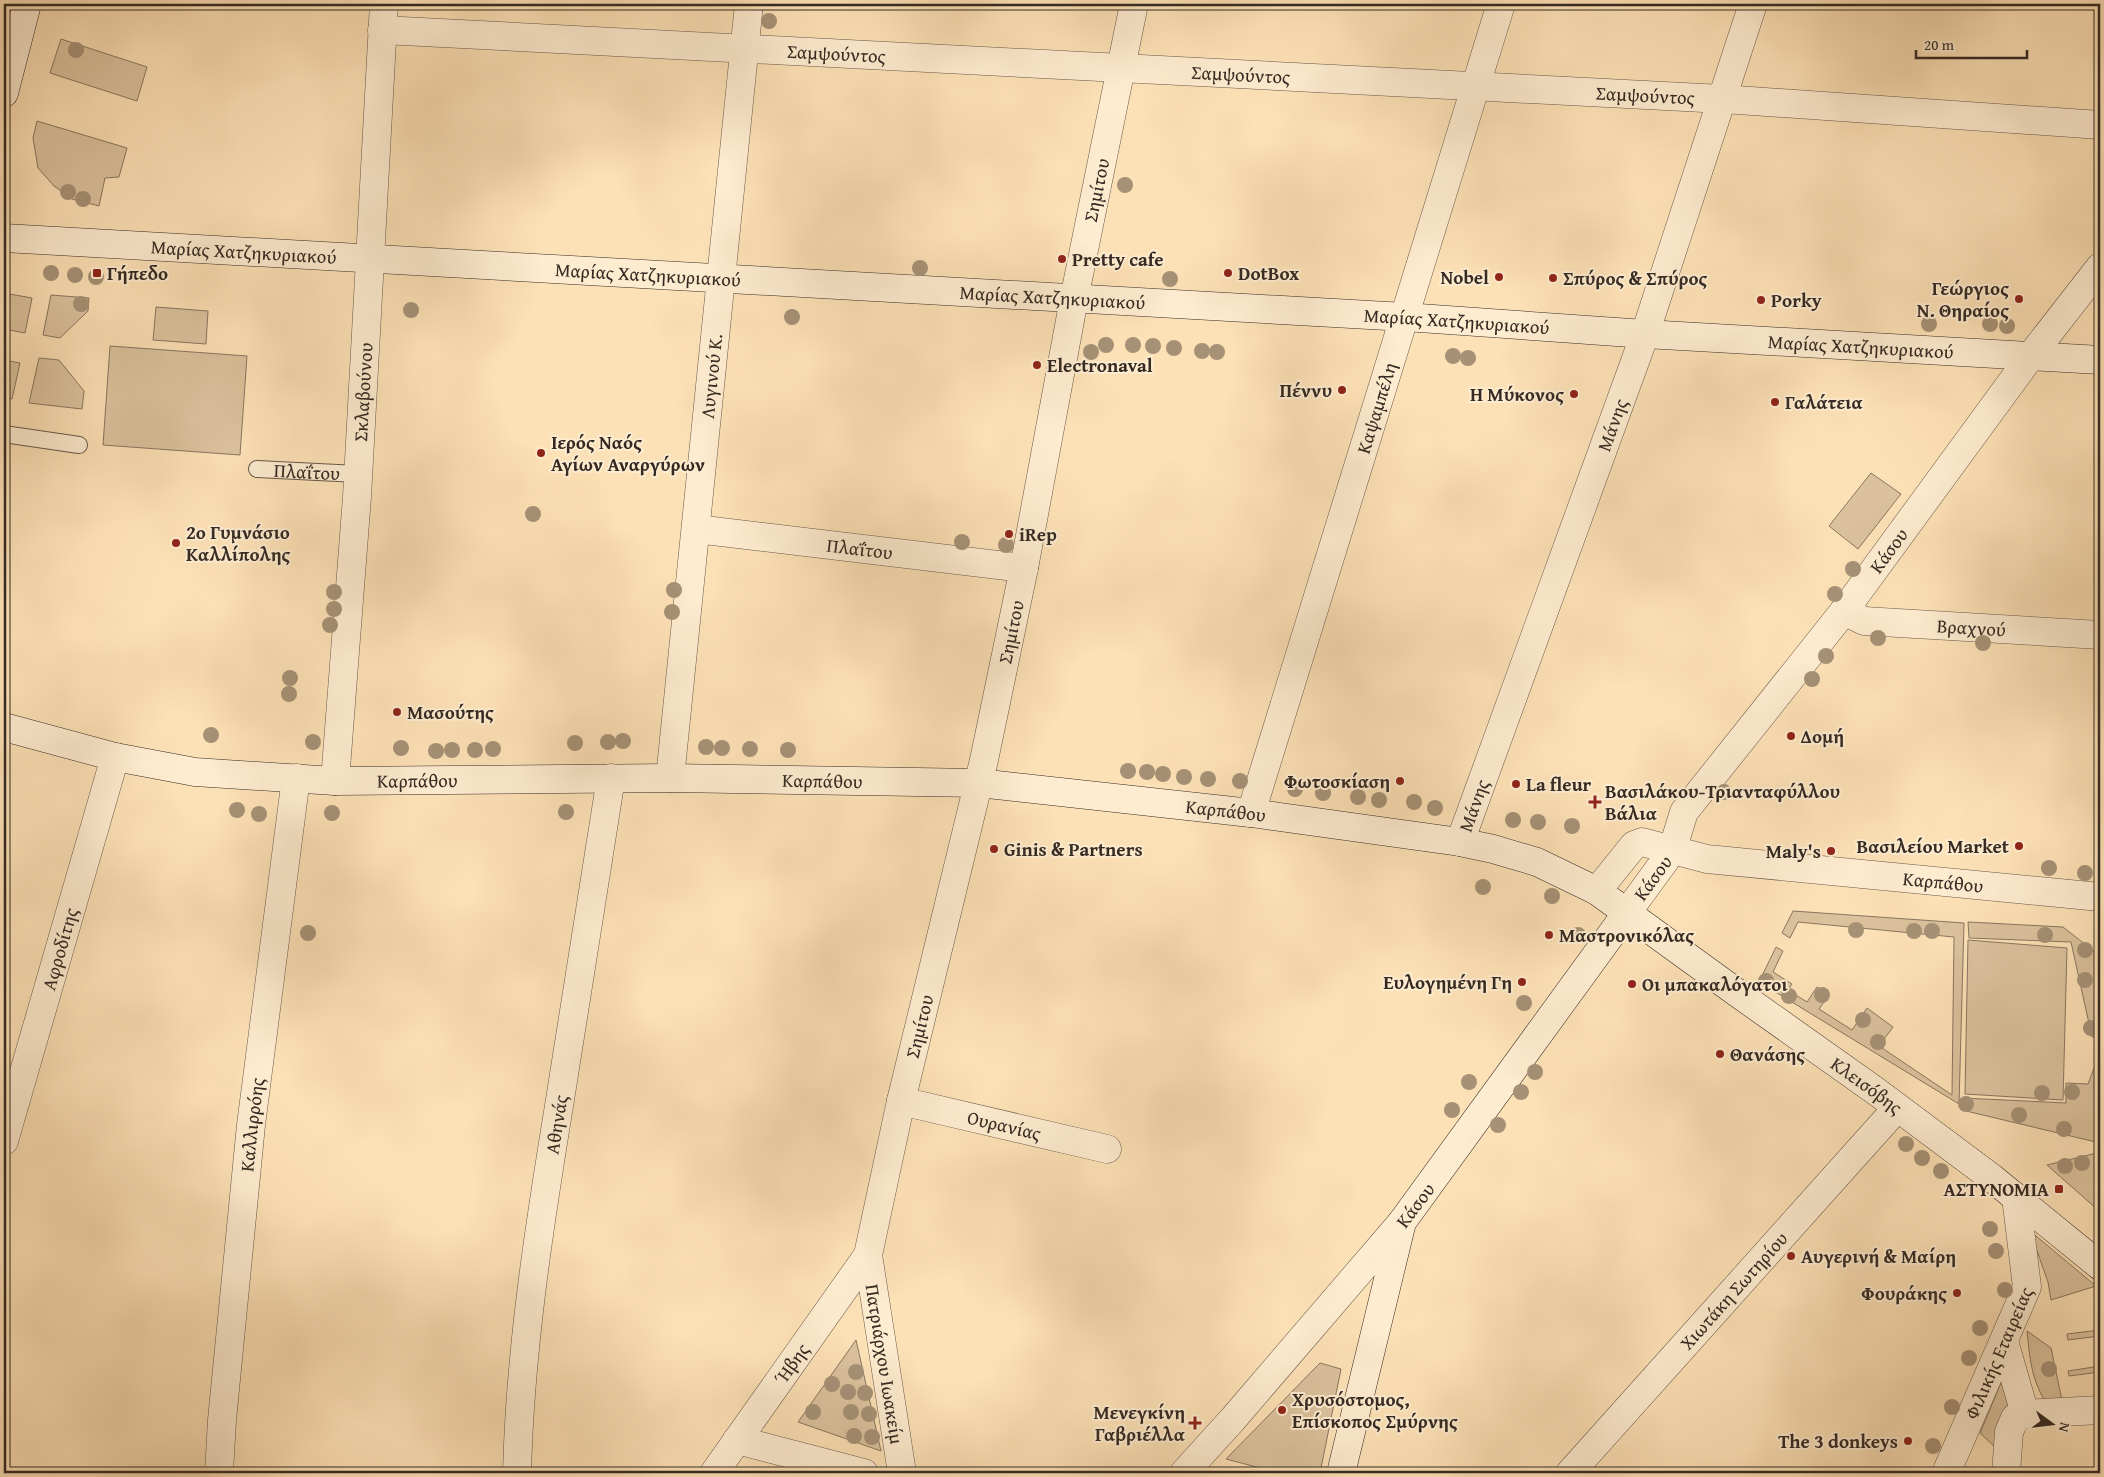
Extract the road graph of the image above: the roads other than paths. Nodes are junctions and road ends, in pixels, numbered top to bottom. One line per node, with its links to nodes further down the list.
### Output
1 (27, 4): 10 (street)
2 (749, 4): 7 (street, Λυγινού Κ.)
3 (1134, 4): 8 (street, Σημίτου)
4 (1501, 4): 9 (street, Καψαμπέλη)
5 (1753, 4): 11 (street, Μάνης)
6 (383, 17): 7 (street, Σαμψούντος); 14 (street, Σκλαβούνου)
7 (743, 49): 8 (street, Σαμψούντος); 16 (street, Λυγινού Κ.)
8 (1121, 69): 9 (street, Σαμψούντος); 17 (street, Σημίτου)
9 (1476, 87): 11 (street, Σαμψούντος); 18 (street, Καψαμπέλη)
10 (4, 93)
11 (1723, 99): 12 (street, Σαμψούντος); 19 (street, Μάνης)
12 (2100, 126)
13 (4, 238): 14 (street, Μαρίας Χατζηκυριακού)
14 (370, 259): 16 (street, Μαρίας Χατζηκυριακού); 25 (street, Σκλαβούνου)
15 (2100, 267): 20 (street, Κάσου)
16 (722, 279): 17 (street, Μαρίας Χατζηκυριακού); 26 (street, Λυγινού Κ.)
17 (1074, 299): 18 (street, Μαρίας Χατζηκυριακού); 27 (street, Σημίτου)
18 (1405, 317): 19 (street, Μαρίας Χατζηκυριακού); 37 (street, Καψαμπέλη)
19 (1645, 334): 20 (street, Μαρίας Χατζηκυριακού); 38 (street, Μάνης)
20 (2030, 356): 21 (street, Μαρίας Χατζηκυριακού); 28 (street, Κάσου)
21 (2100, 360)
22 (4, 434): 23 (lane)
23 (79, 445)
24 (257, 470): 25 (lane, Πλαΐτου)
25 (358, 474): 35 (street, Σκλαβούνου)
26 (696, 529): 27 (street, Πλαΐτου); 34 (street, Λυγινού Κ.)
27 (1024, 568): 36 (street, Σημίτου)
28 (1844, 611): 29 (street, Βραχνού); 39 (street, Κάσου)
29 (2100, 635)
30 (4, 727): 31 (street, Καρπάθου)
31 (115, 757): 32 (street, Καρπάθου); 45 (street, Αφροδίτης)
32 (296, 778): 35 (street, Καρπάθου); 55 (street, Καλλιρρόης)
33 (611, 778): 34 (street, Καρπάθου); 35 (street, Καρπάθου); 56 (street, Αθηνάς)
34 (670, 778): 36 (street, Καρπάθου)
35 (335, 781)
36 (979, 783): 37 (street, Καρπάθου); 43 (street, Σημίτου)
37 (1251, 813): 38 (street, Καρπάθου)
38 (1460, 842): 40 (street, Καρπάθου)
39 (1672, 851): 40 (street, Καρπάθου); 41 (street, Καρπάθου); 42 (street, Κάσου)
40 (1597, 891): 42 (street, Καρπάθου)
41 (2100, 897)
42 (1626, 914): 44 (street, Κλεισόβης); 48 (street, Κάσου)
43 (901, 1101): 46 (street, Ουρανίας); 49 (street, Σημίτου)
44 (1897, 1108): 47 (street, Κλεισόβης); 62 (street, Χιωτάκη Σωτηρίου)
45 (4, 1141)
46 (1107, 1150)
47 (2016, 1197): 50 (street, Κλεισόβης); 51 (street, Φιλικής Εταιρείας)
48 (1402, 1222): 60 (street, Κάσου); 61 (street)
49 (868, 1255): 54 (street, Ήβης); 59 (street, Πατριάρχου Ιωακείμ)
50 (2100, 1266)
51 (2004, 1341): 53 (street); 63 (street, Φιλικής Εταιρείας)
52 (2100, 1410): 53 (street)
53 (2025, 1414): 64 (street)
54 (737, 1440): 57 (street, Ήβης); 58 (street)
55 (219, 1473)
56 (516, 1473)
57 (714, 1473)
58 (864, 1473)
59 (902, 1473)
60 (1184, 1473)
61 (1341, 1473)
62 (1570, 1473)
63 (1946, 1473)
64 (2006, 1473)

